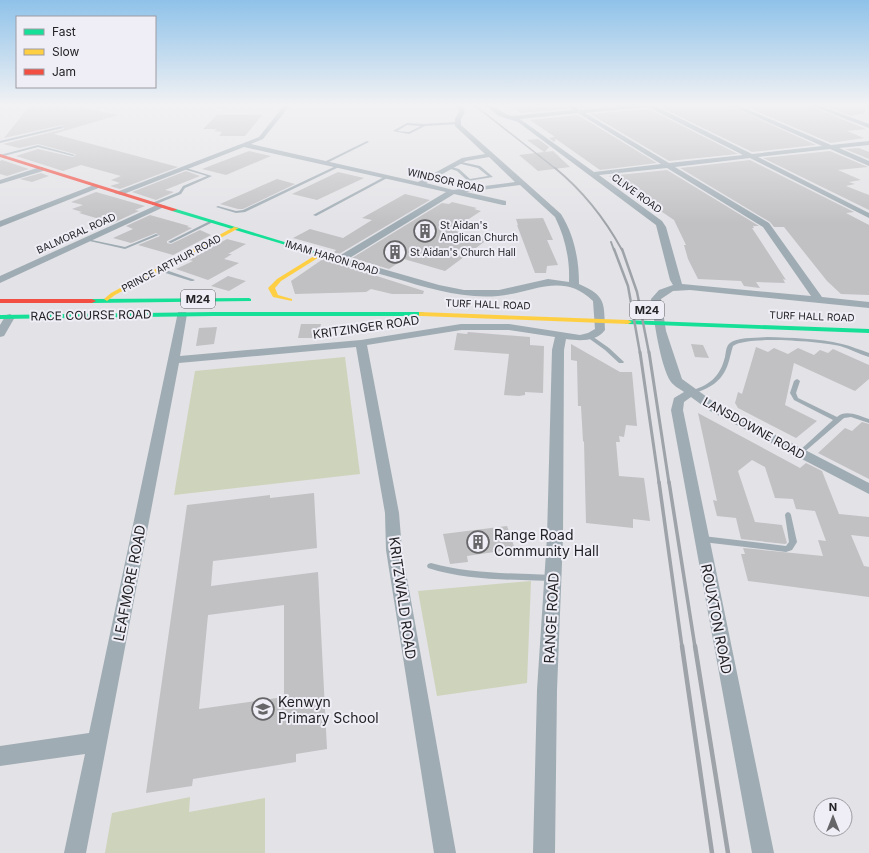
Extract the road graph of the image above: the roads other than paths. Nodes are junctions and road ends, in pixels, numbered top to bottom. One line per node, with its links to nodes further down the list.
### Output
1 (364, 144): 15 (lane)
2 (477, 144): 11 (street)
3 (551, 144): 22 (street, CLIVE ROAD)
4 (632, 144): 18 (street)
5 (726, 144): 13 (street)
6 (823, 144): 9 (street)
7 (861, 144): 9 (street)
8 (245, 145): 15 (street, WINDSOR ROAD); 21 (street)
9 (831, 147): 13 (street); 16 (street)
10 (73, 155): 12 (lane)
11 (489, 155): 14 (street); 25 (street)
12 (0, 156): 20 (main road, IMAM HARON ROAD)
13 (752, 157): 18 (street); 34 (street)
14 (458, 162): 19 (street); 19 (lane)
15 (324, 163): 17 (street, WINDSOR ROAD)
16 (869, 164)
17 (339, 166): 23 (street, WINDSOR ROAD); 32 (lane)
18 (668, 166): 22 (street); 49 (street)
19 (449, 167): 26 (street)
20 (40, 168): 24 (street); 27 (main road, IMAM HARON ROAD)
21 (184, 168): 29 (street); 31 (lane)
22 (593, 174): 47 (street, CLIVE ROAD)
23 (386, 177): 26 (street, WINDSOR ROAD); 33 (lane)
24 (0, 182)
25 (520, 183): 28 (street); 46 (street)
26 (418, 184): 28 (street, WINDSOR ROAD)
27 (97, 187): 29 (main road, IMAM HARON ROAD); 36 (street)
28 (452, 192): 30 (street, WINDSOR ROAD); 42 (street)
29 (118, 193): 31 (main road, IMAM HARON ROAD)
30 (503, 203)
31 (157, 205): 35 (main road, IMAM HARON ROAD); 39 (street, BALMORAL ROAD)
32 (218, 207)
33 (315, 215)
34 (869, 216)
35 (213, 221): 37 (main road, IMAM HARON ROAD); 40 (lane)
36 (0, 224)
37 (236, 228): 41 (main road, IMAM HARON ROAD); 43 (main road, PRINCE ARTHUR ROAD)
38 (157, 235): 39 (lane)
39 (87, 240): 44 (street, BALMORAL ROAD)
40 (170, 242)
41 (321, 254): 42 (street, IMAM HARON ROAD); 48 (main road, M24)
42 (341, 259): 46 (street, IMAM HARON ROAD)
43 (158, 269): 45 (lane); 48 (main road, PRINCE ARTHUR ROAD)
44 (0, 280)
45 (193, 280)
46 (574, 285): 61 (street, IMAM HARON ROAD)
47 (679, 287): 49 (street, TURF HALL ROAD); 67 (street, LANSDOWNE ROAD)
48 (107, 299): 50 (main road, RACE COURSE ROAD / M24)
49 (819, 300): 51 (street, TURF HALL ROAD)
50 (0, 301)
51 (869, 305)
52 (587, 307): 53 (main road)
53 (611, 308)
54 (650, 310): 55 (main road, M24)
55 (666, 310)
56 (182, 314): 57 (main road, RACE COURSE ROAD / M24); 58 (main road, TURF HALL ROAD / M24); 64 (street, LEAFMORE ROAD)
57 (5, 317): 59 (street)
58 (869, 331)
59 (0, 334)
60 (561, 336): 61 (street); 62 (street, KRITZINGER ROAD); 75 (street, RANGE ROAD)
61 (589, 336): 65 (lane)
62 (362, 343): 64 (street, KRITZINGER ROAD); 79 (street, KRITZWALD ROAD)
63 (869, 355): 67 (lane)
64 (174, 360): 76 (street, LEAFMORE ROAD)
65 (621, 362)
66 (797, 381): 68 (lane)
67 (691, 392): 70 (street, LANSDOWNE ROAD); 73 (street, ROUXTON ROAD)
68 (837, 420): 69 (lane); 70 (lane)
69 (869, 421)
70 (800, 453): 71 (street, LANSDOWNE ROAD)
71 (869, 489)
72 (788, 515): 73 (lane)
73 (702, 539): 81 (street, ROUXTON ROAD)
74 (431, 566): 75 (lane)
75 (553, 578): 80 (street, RANGE ROAD)
76 (96, 742): 77 (street); 78 (street, LEAFMORE ROAD)
77 (0, 756)
78 (75, 853)
79 (445, 853)
80 (544, 853)
81 (763, 853)

